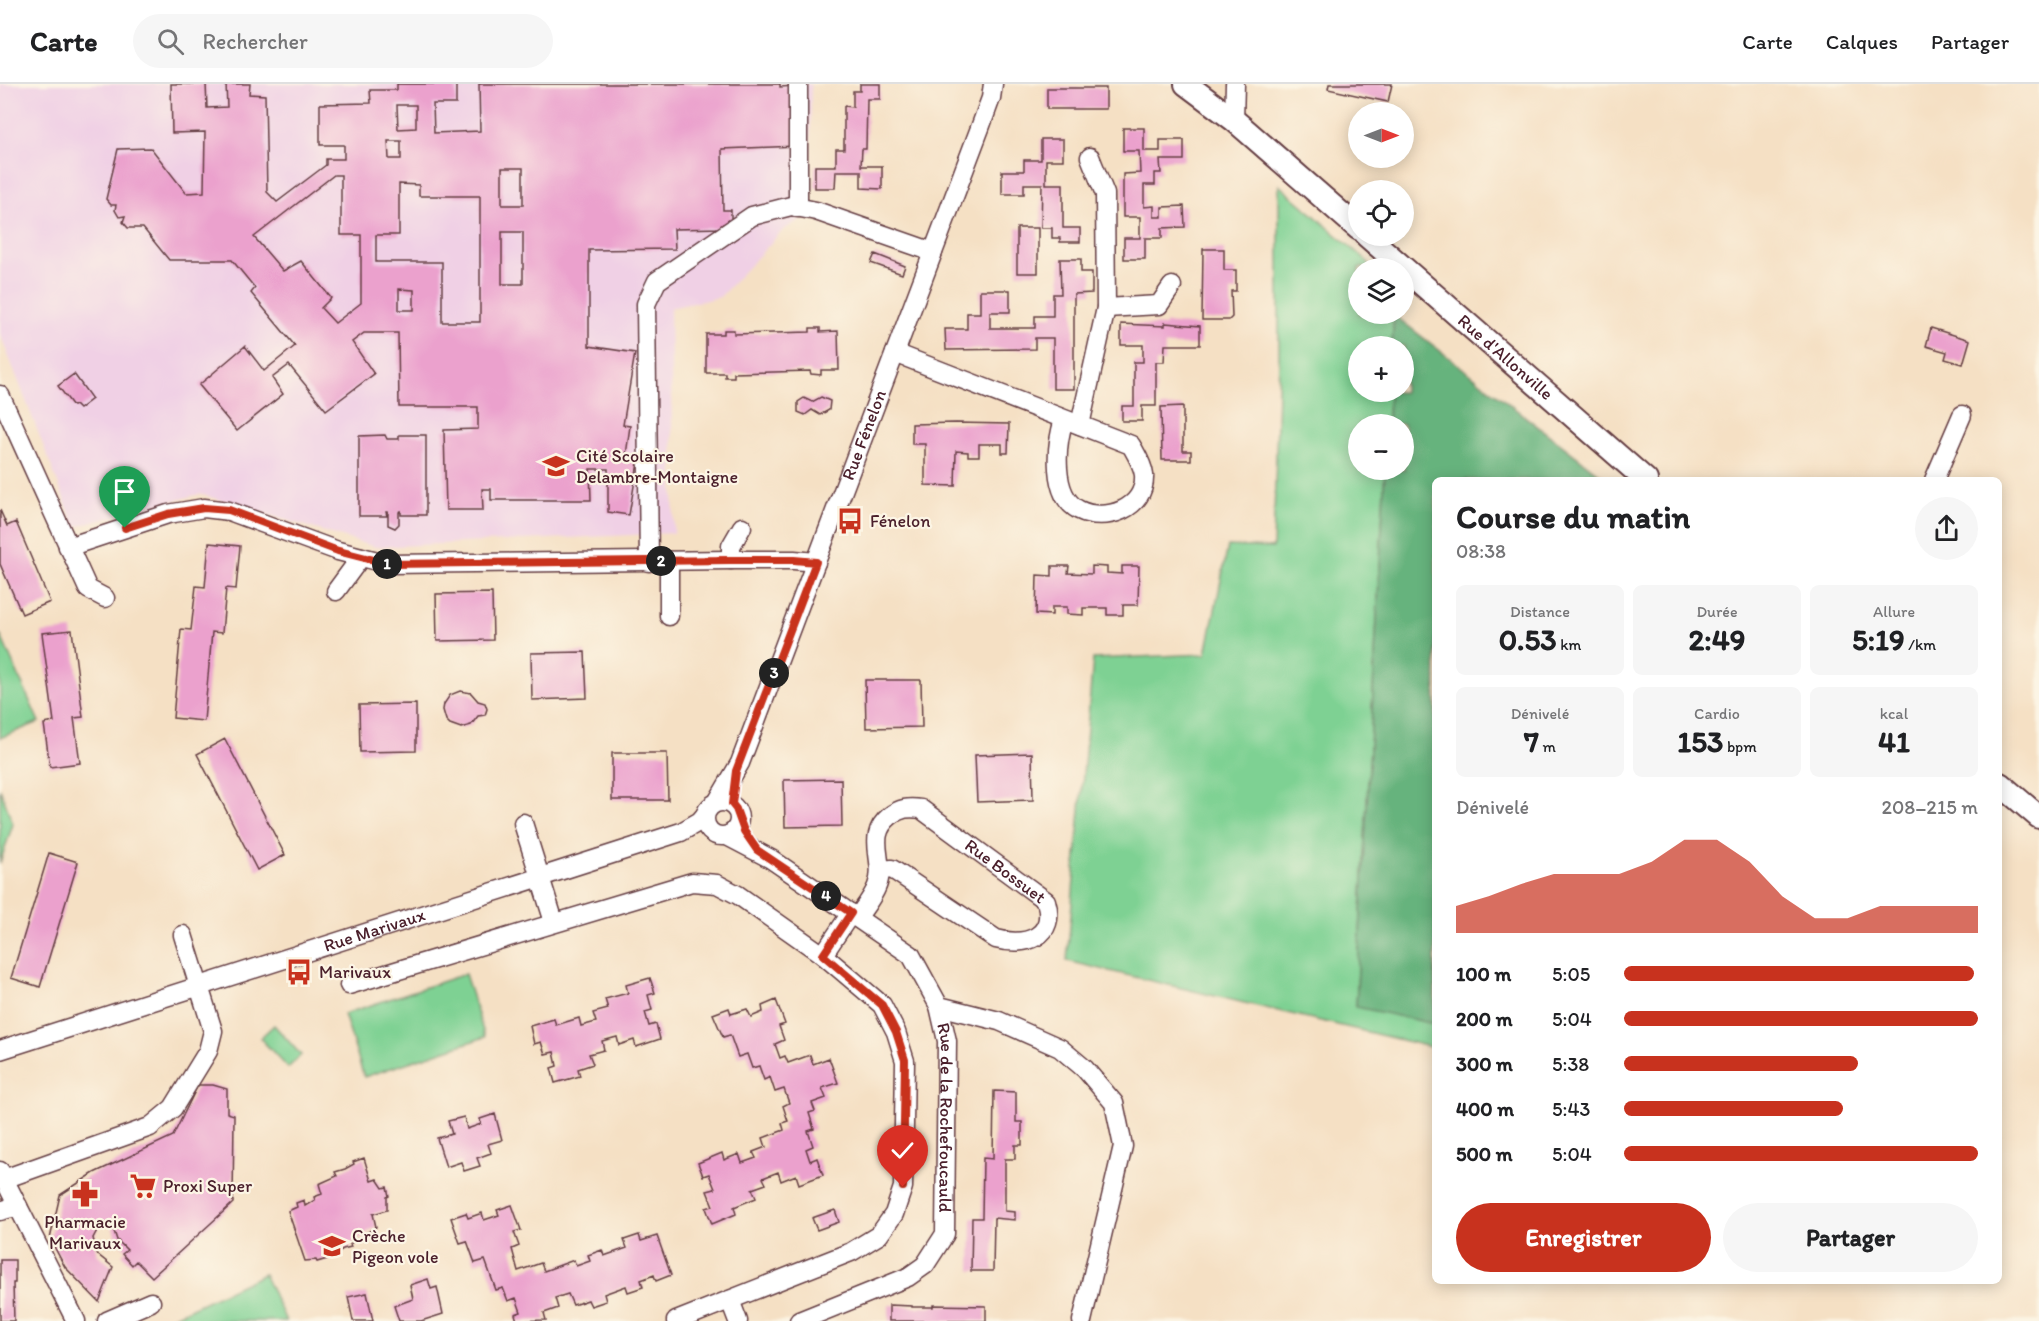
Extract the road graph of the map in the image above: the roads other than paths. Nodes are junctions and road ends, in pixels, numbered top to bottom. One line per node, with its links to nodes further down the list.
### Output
1 (798, 84): 7 (street)
2 (1186, 84): 5 (main road)
3 (1235, 84): 5 (street)
4 (995, 89): 10 (street, Rue Fénelon)
5 (1234, 120): 8 (main road)
6 (1090, 157): 12 (street)
7 (798, 208): 10 (street); 23 (street)
8 (1348, 219)
9 (1378, 246): 17 (main road, Rue d'Allonville)
10 (933, 252): 13 (street, Rue Fénelon)
11 (1172, 286): 12 (street)
12 (1106, 308): 16 (street)
13 (895, 353): 16 (street); 25 (street, Rue Fénelon)
14 (0, 395): 20 (street)
15 (1962, 415): 18 (street)
16 (1072, 422): 16 (street)
17 (1643, 477)
18 (1935, 477)
19 (741, 527): 22 (street)
20 (69, 547): 21 (street); 27 (street)
21 (361, 557): 23 (street); 26 (street)
22 (730, 560): 24 (street); 25 (street)
23 (649, 561): 24 (street)
24 (669, 561): 28 (street)
25 (816, 562): 30 (street, Rue Fénelon)
26 (336, 591)
27 (105, 598)
28 (669, 616)
29 (2002, 786): 31 (main road)
30 (720, 815): 33 (street); 33 (street, Rue Marivaux); 35 (street, Rue Marivaux)
31 (2039, 817)
32 (523, 823): 35 (street)
33 (757, 850): 36 (street, Rue Marivaux)
34 (880, 870): 34 (street, Rue Bossuet); 36 (street, Rue Bossuet)
35 (540, 878): 37 (street); 41 (street, Rue Marivaux)
36 (854, 916): 39 (street, Rue Bossuet); 42 (street, Rue de la Rochefoucauld)
37 (554, 922): 39 (street); 40 (street)
38 (183, 935): 41 (street)
39 (823, 955): 47 (street)
40 (349, 985)
41 (199, 987): 43 (street, Rue Marivaux); 44 (street)
42 (939, 1006): 53 (street, Rue de la Rochefoucauld); 54 (street)
43 (0, 1050)
44 (2, 1175): 45 (street)
45 (18, 1206): 46 (street); 49 (street)
46 (0, 1212)
47 (730, 1300): 51 (street); 52 (street)
48 (151, 1302): 50 (street)
49 (76, 1321)
50 (107, 1321)
51 (676, 1321)
52 (738, 1321)
53 (799, 1321)
54 (1082, 1321)

